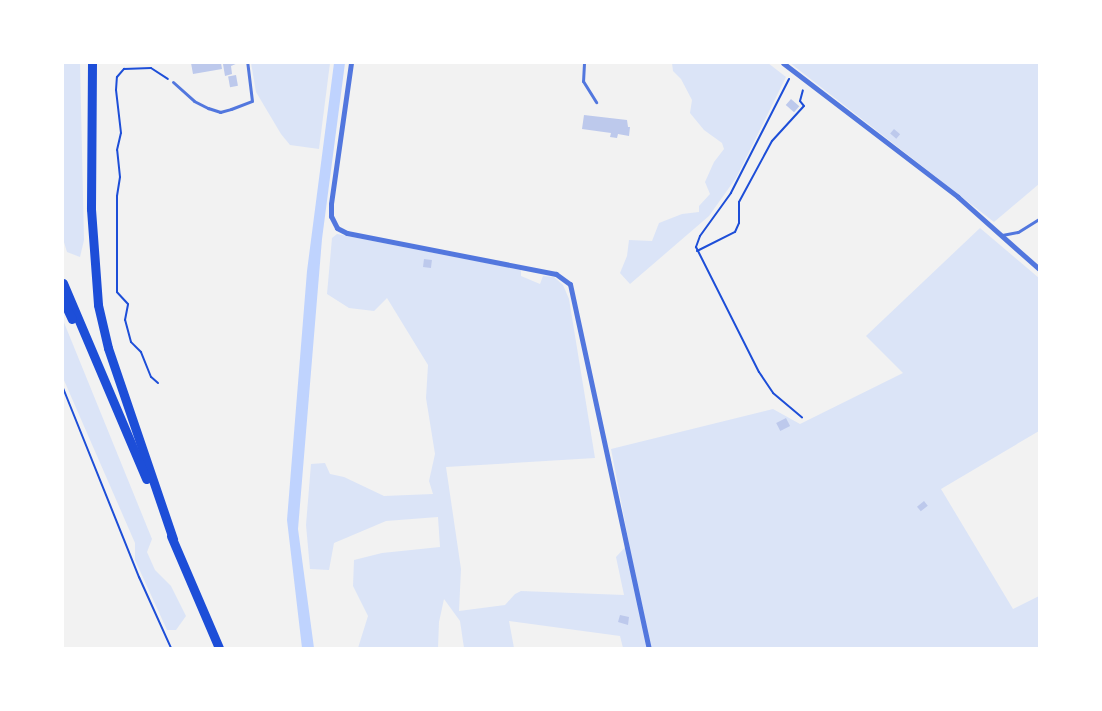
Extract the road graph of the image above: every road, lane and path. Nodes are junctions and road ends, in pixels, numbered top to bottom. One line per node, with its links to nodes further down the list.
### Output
1 (92, 63): 20 (highway)
2 (247, 63): 8 (lane)
3 (351, 63): 23 (street)
4 (584, 63): 9 (lane)
5 (783, 63): 6 (street)
6 (792, 71): 7 (street); 12 (path)
7 (806, 81): 11 (street); 12 (path)
8 (173, 82): 16 (path)
9 (596, 102)
10 (1039, 219): 11 (lane)
11 (1000, 235): 13 (street)
12 (697, 251): 18 (path)
13 (1039, 269)
14 (63, 283): 19 (highway)
15 (63, 300): 19 (highway)
16 (158, 383)
17 (63, 388): 21 (path)
18 (802, 417)
19 (137, 457): 20 (highway)
20 (173, 539): 22 (highway)
21 (171, 648)
22 (219, 648)
23 (649, 648)

